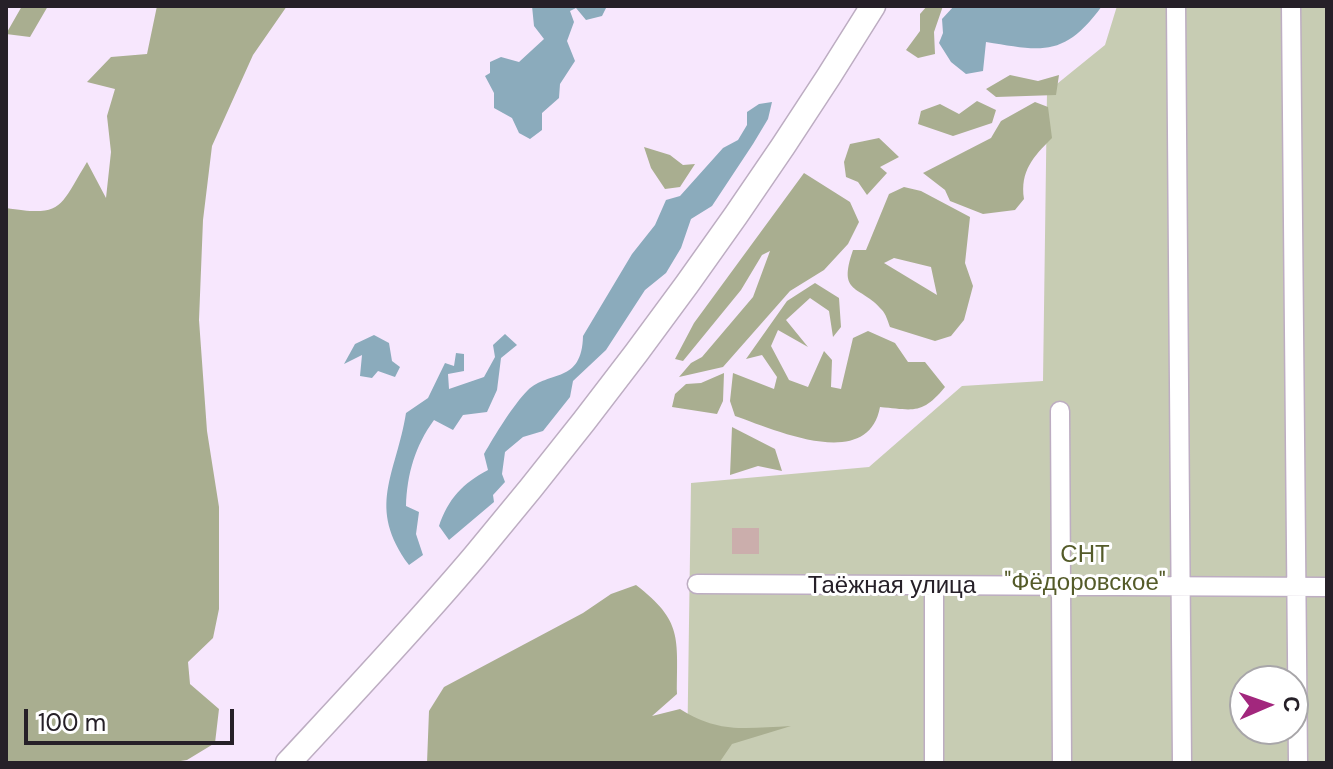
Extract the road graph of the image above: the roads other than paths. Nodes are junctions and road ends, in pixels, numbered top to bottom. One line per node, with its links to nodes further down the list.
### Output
1 (873, 6): 11 (main road)
2 (1176, 6): 10 (street)
3 (1291, 6): 7 (street)
4 (1060, 411): 6 (street)
5 (697, 584): 9 (street, Таёжная улица)
6 (1061, 586): 9 (street, Таёжная улица); 10 (street, Таёжная улица); 13 (street)
7 (1296, 587): 8 (street, Таёжная улица); 10 (street, Таёжная улица); 15 (street)
8 (1327, 587)
9 (934, 588): 12 (street)
10 (1181, 588): 14 (street)
11 (288, 763)
12 (934, 763)
13 (1062, 763)
14 (1182, 763)
15 (1298, 763)

